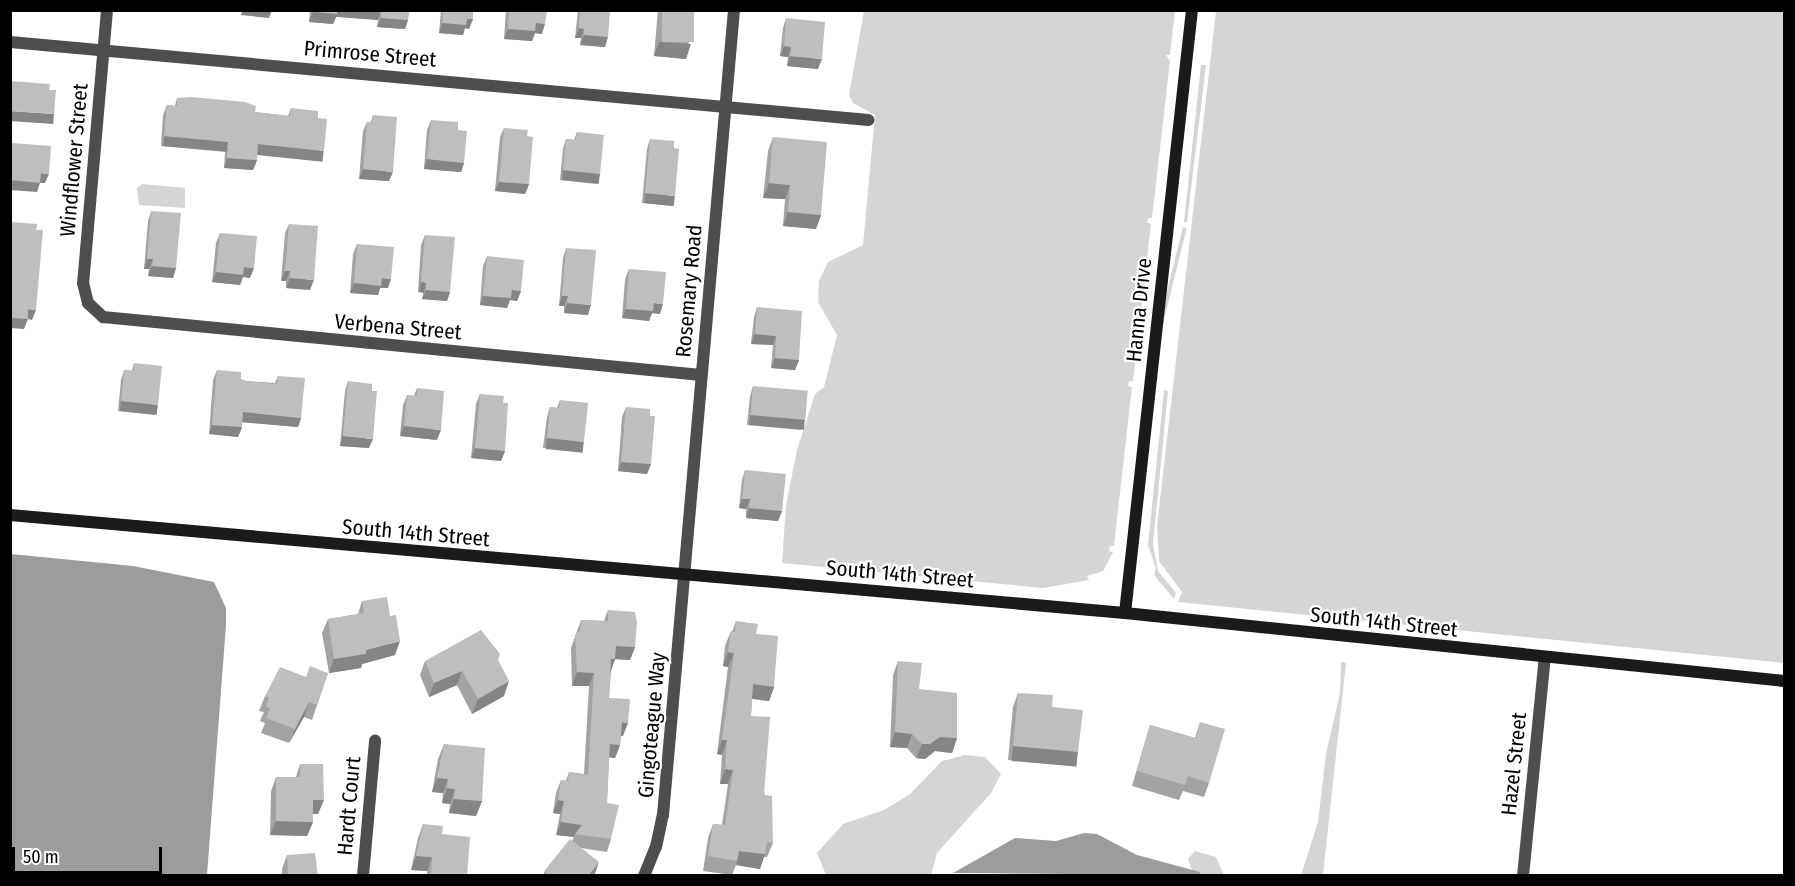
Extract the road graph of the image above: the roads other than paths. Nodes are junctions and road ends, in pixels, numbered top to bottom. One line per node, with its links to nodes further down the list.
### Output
1 (107, 10): 5 (street, Windflower Street)
2 (734, 10): 6 (street, Rosemary Road)
3 (1192, 10): 12 (main road, Hanna Drive)
4 (10, 42): 5 (street, Primrose Street)
5 (103, 49): 6 (street, Primrose Street); 8 (street, Windflower Street)
6 (725, 107): 7 (street, Primrose Street); 9 (street, Rosemary Road)
7 (868, 120)
8 (94, 310): 9 (street, Verbena Street)
9 (701, 375): 11 (street, Rosemary Road)
10 (10, 515): 11 (main road, South 14th Street)
11 (684, 576): 12 (main road, South 14th Street); 17 (street, Gingoteague Way)
12 (1125, 613): 13 (main road, South 14th Street)
13 (1545, 657): 14 (main road, South 14th Street); 18 (street, Hazel Street)
14 (1785, 681)
15 (375, 741): 16 (street, Hardt Court)
16 (363, 876)
17 (644, 876)
18 (1523, 876)

